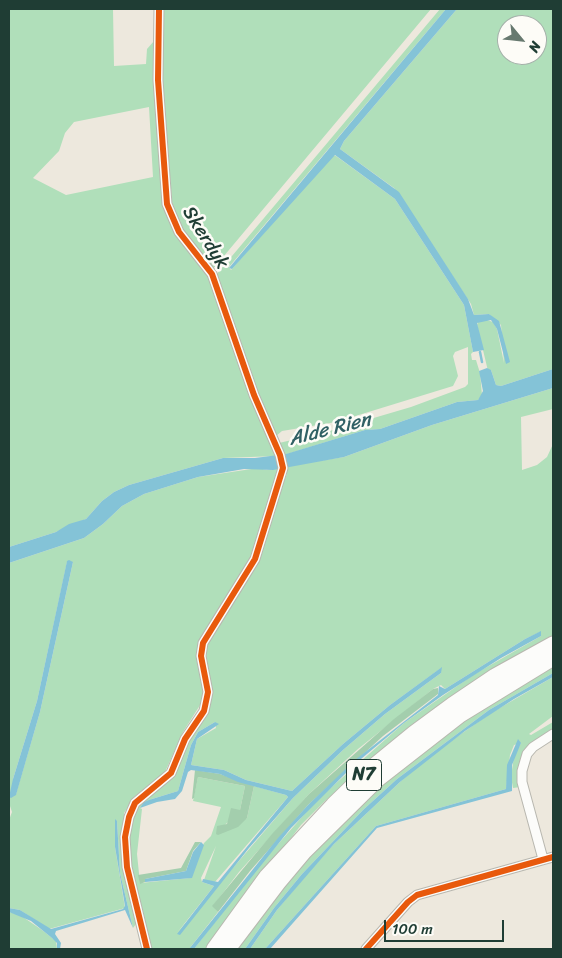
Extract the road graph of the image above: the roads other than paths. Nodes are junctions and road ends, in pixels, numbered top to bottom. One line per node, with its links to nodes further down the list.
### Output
1 (159, 9): 6 (street, Skerdyk)
2 (553, 644): 7 (highway, N7)
3 (553, 658): 8 (highway, N7)
4 (553, 734): 5 (street)
5 (550, 859): 9 (street)
6 (147, 949)
7 (214, 949)
8 (228, 949)
9 (366, 949)

